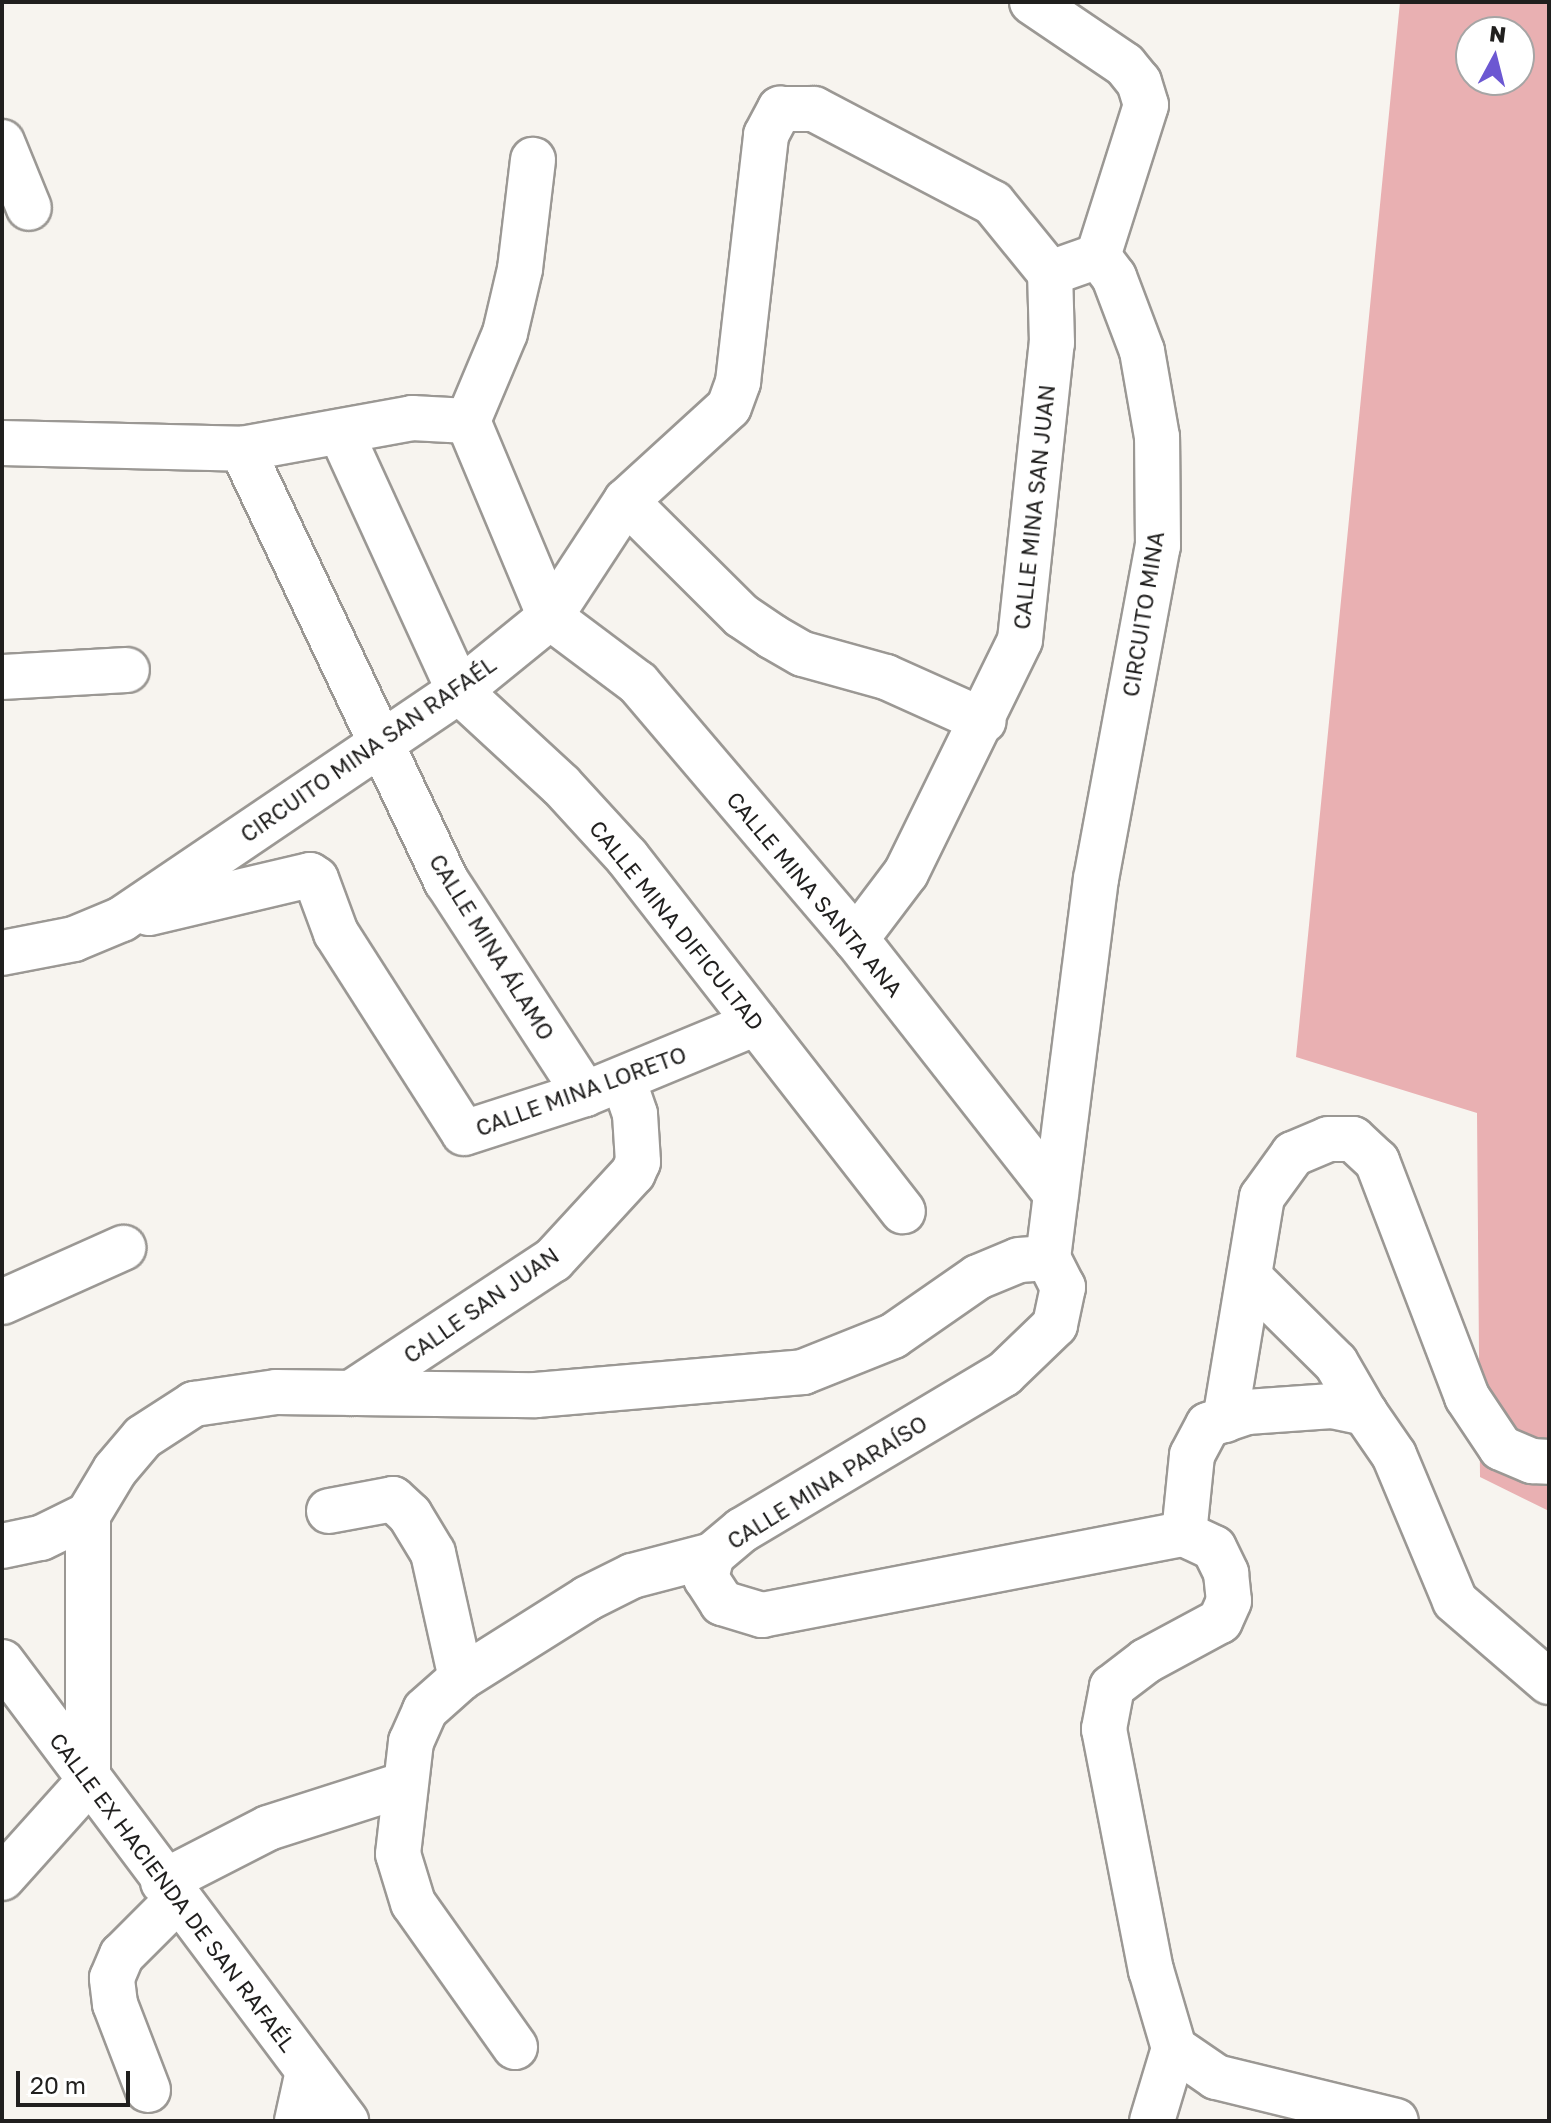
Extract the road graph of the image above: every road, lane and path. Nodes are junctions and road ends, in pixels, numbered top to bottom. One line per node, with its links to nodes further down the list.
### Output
1 (1032, 2): 5 (street)
2 (2, 142): 4 (street)
3 (533, 160): 7 (street)
4 (29, 208)
5 (1098, 256): 6 (street); 23 (street, CIRCUITO MINA)
6 (1050, 273): 11 (street, CIRCUITO MINA SAN RAFAÉL); 16 (street, CALLE MINA SAN JUAN)
7 (468, 421): 8 (street); 12 (street)
8 (341, 433): 10 (street); 15 (street, CALLE MINA DIFICULTAD)
9 (2, 443): 10 (street)
10 (242, 449): 17 (street, CALLE MINA ÁLAMO)
11 (626, 501): 12 (street, CIRCUITO MINA SAN RAFAÉL); 16 (street)
12 (550, 617): 15 (street, CIRCUITO MINA SAN RAFAÉL); 19 (street, CALLE MINA SANTA ANA)
13 (127, 670): 14 (street)
14 (2, 677)
15 (459, 691): 17 (street, CIRCUITO MINA SAN RAFAÉL); 21 (street, CALLE MINA DIFICULTAD)
16 (984, 721): 19 (street, CALLE MINA SAN JUAN)
17 (378, 744): 18 (street, CIRCUITO MINA SAN RAFAÉL); 22 (street, CALLE MINA ÁLAMO)
18 (122, 919): 20 (street, CIRCUITO MINA SAN RAFAÉL); 22 (street, CALLE MINA LORETO)
19 (856, 939): 23 (street, CALLE MINA SANTA ANA)
20 (2, 953)
21 (756, 1023): 22 (street, CALLE MINA LORETO); 24 (street, CALLE MINA DIFICULTAD)
22 (604, 1087): 29 (street, CALLE SAN JUAN)
23 (1056, 1194): 26 (street, CIRCUITO MINA)
24 (903, 1211)
25 (123, 1248): 28 (street)
26 (1048, 1258): 29 (street); 37 (street, CALLE MINA PARAÍSO)
27 (1252, 1280): 30 (street); 31 (street); 32 (street)
28 (2, 1302)
29 (351, 1393): 34 (street)
30 (1365, 1413): 31 (street); 40 (street)
31 (1225, 1420): 35 (street)
32 (1549, 1462)
33 (329, 1511): 39 (street)
34 (88, 1515): 36 (street); 41 (street)
35 (1184, 1534): 37 (street, CALLE MINA PARAÍSO); 46 (street)
36 (2, 1546)
37 (712, 1555): 39 (street)
38 (2, 1662): 41 (street, CALLE EX HACIENDA DE SAN RAFAÉL)
39 (461, 1678): 42 (street)
40 (1549, 1682)
41 (88, 1782): 43 (street); 44 (street, CALLE EX HACIENDA DE SAN RAFAÉL)
42 (403, 1785): 44 (street); 45 (street)
43 (2, 1878)
44 (170, 1891): 47 (street, CALLE EX HACIENDA DE SAN RAFAÉL); 48 (street)
45 (515, 2047)
46 (1174, 2048): 49 (street); 52 (street)
47 (308, 2071): 50 (street); 51 (street, CALLE EX HACIENDA DE SAN RAFAÉL)
48 (148, 2090)
49 (1385, 2119)
50 (297, 2121)
51 (346, 2121)
52 (1152, 2121)

